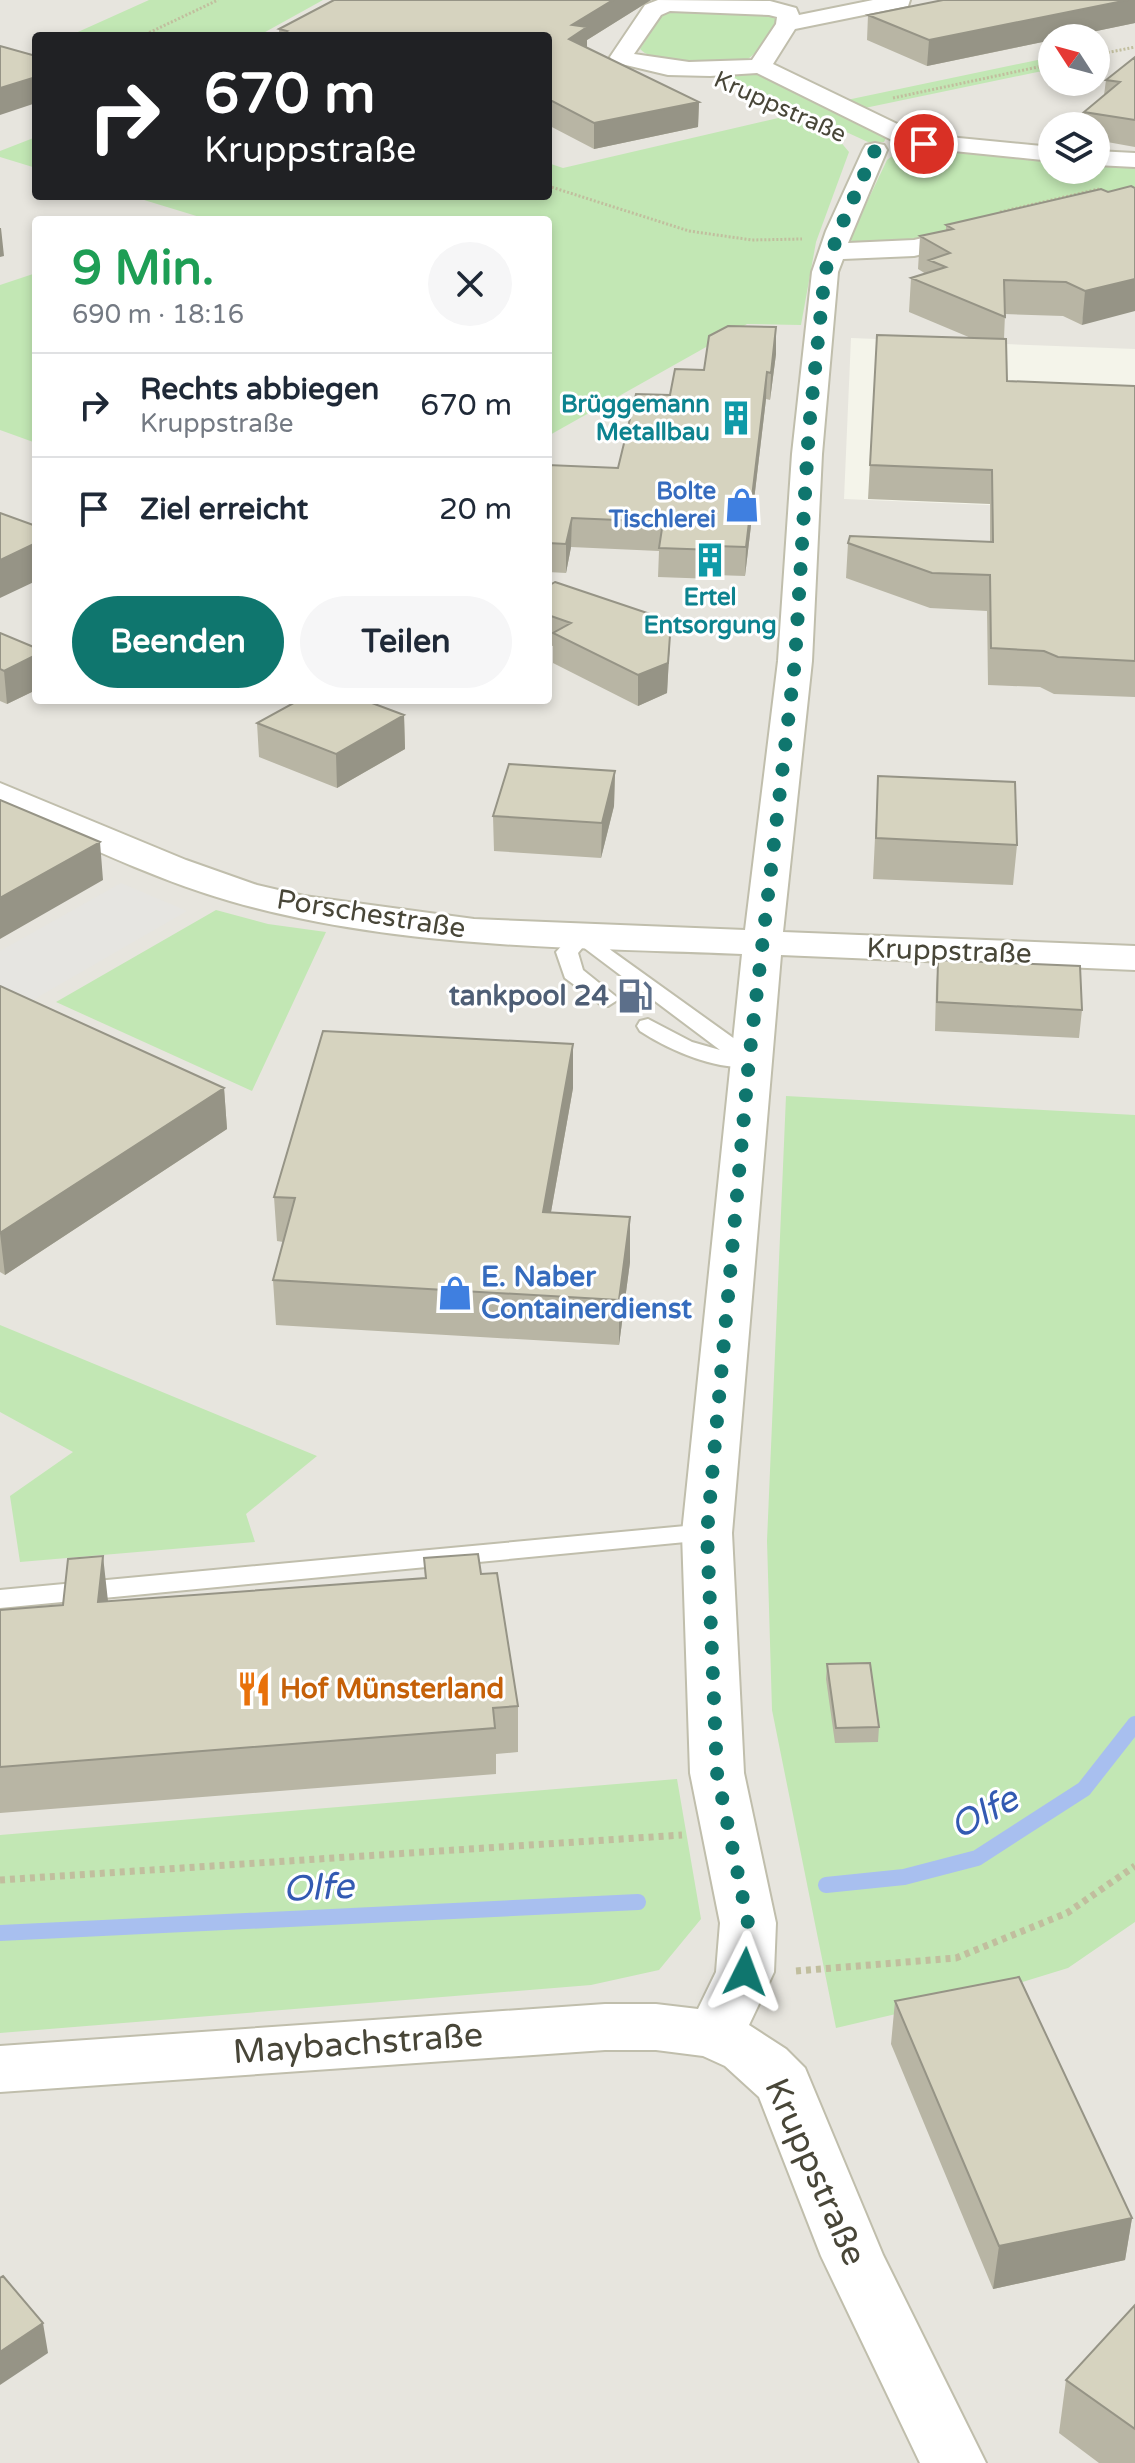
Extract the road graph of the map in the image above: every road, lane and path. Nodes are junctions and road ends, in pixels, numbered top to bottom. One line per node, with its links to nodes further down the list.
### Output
1 (218, 0): 8 (path)
2 (813, 0): 6 (street, Kruppstraße)
3 (888, 0): 5 (street)
4 (920, 0): 5 (street)
5 (900, 1): 7 (street)
6 (770, 8): 7 (street); 12 (street, Kruppstraße)
7 (787, 24): 11 (street, Kruppstraße)
8 (150, 32)
9 (1135, 47): 10 (path)
10 (1110, 52)
11 (760, 66): 12 (street, Kruppstraße); 15 (street, Kruppstraße)
12 (683, 67): 14 (street, Kruppstraße)
13 (1038, 67): 15 (path)
14 (748, 91)
15 (845, 108): 17 (street, Kruppstraße)
16 (847, 137): 18 (street, Kruppstraße)
17 (913, 141): 18 (street, Kruppstraße); 19 (street)
18 (875, 150): 24 (street, Kruppstraße)
19 (1038, 153)
20 (1110, 159): 21 (street)
21 (1135, 160)
22 (552, 187): 24 (path)
23 (1003, 227): 24 (street)
24 (833, 246): 27 (street, Kruppstraße)
25 (0, 794): 26 (street, Porschestraße)
26 (582, 935): 27 (street, Porschestraße); 29 (lane); 31 (lane)
27 (762, 944): 28 (street, Kruppstraße); 31 (street, Kruppstraße)
28 (1135, 958)
29 (608, 999)
30 (648, 1026): 31 (lane)
31 (749, 1060): 32 (street, Kruppstraße)
32 (707, 1533): 33 (lane); 34 (street, Kruppstraße)
33 (0, 1599)
34 (731, 1832): 36 (path); 37 (street, Kruppstraße)
35 (1135, 1866): 37 (path)
36 (0, 1880)
37 (745, 1972): 38 (street, Kruppstraße)
38 (715, 2035): 39 (street, Maybachstraße); 40 (street, Kruppstraße)
39 (0, 2069)
40 (953, 2463)

